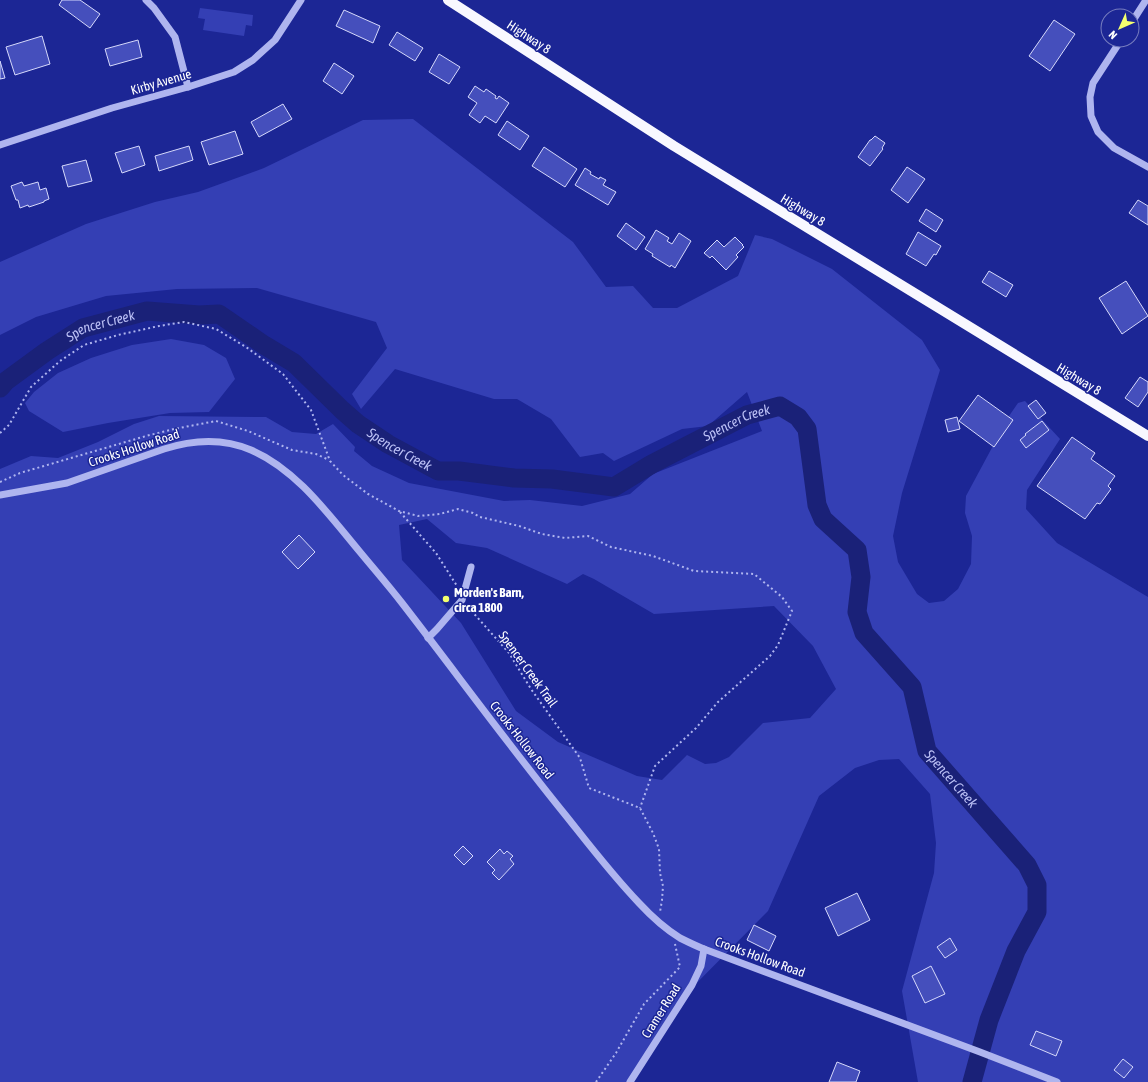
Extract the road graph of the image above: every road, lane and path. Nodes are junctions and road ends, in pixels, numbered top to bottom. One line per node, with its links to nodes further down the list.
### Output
1 (146, 0): 7 (street)
2 (301, 0): 7 (street, Kirby Avenue)
3 (448, 0): 11 (main road, Highway 8)
4 (1146, 0): 5 (street)
5 (1140, 9)
6 (1116, 48): 9 (street)
7 (188, 87): 8 (street, Kirby Avenue)
8 (0, 145)
9 (1148, 167)
10 (0, 433): 13 (path)
11 (1148, 436)
12 (0, 496): 16 (street, Crooks Hollow Road)
13 (399, 511): 15 (path, Spencer Creek Trail); 17 (path)
14 (471, 568): 15 (street)
15 (462, 600): 16 (street); 17 (path, Spencer Creek Trail)
16 (428, 638): 18 (street, Crooks Hollow Road)
17 (640, 808): 18 (path)
18 (658, 921): 19 (street, Crooks Hollow Road)
19 (672, 932): 20 (street, Crooks Hollow Road); 21 (path)
20 (704, 949): 22 (street, Cramer Road); 23 (street, Crooks Hollow Road)
21 (596, 1082)
22 (630, 1082)
23 (1057, 1082)

